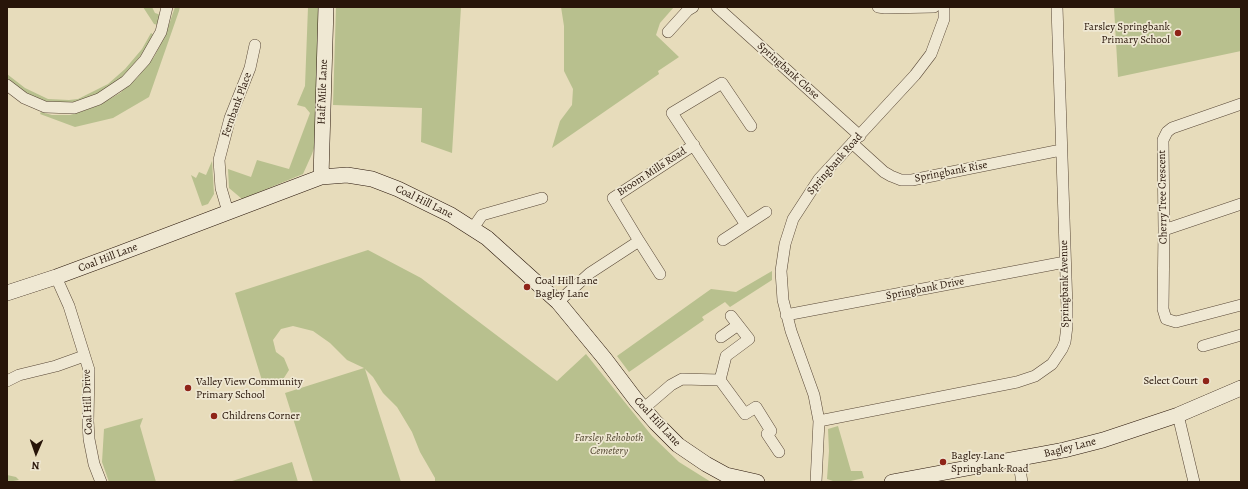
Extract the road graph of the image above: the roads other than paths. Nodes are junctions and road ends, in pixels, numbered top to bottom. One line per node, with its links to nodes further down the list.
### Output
1 (167, 7): 11 (street)
2 (326, 7): 17 (street, Half Mile Lane)
3 (693, 7): 9 (street)
4 (717, 7): 14 (street, Springbank Close)
5 (878, 7): 6 (street)
6 (934, 7)
7 (944, 7): 14 (street, Springbank Road)
8 (1057, 7): 16 (street, Springbank Avenue)
9 (668, 32)
10 (255, 45): 20 (street, Fernbank Place)
11 (7, 85)
12 (1241, 104): 24 (street, Cherry Tree Crescent)
13 (751, 126): 15 (street, Broom Mills Road)
14 (856, 140): 16 (street, Springbank Rise); 33 (street, Springbank Road)
15 (694, 145): 22 (street, Broom Mills Road); 26 (street, Broom Mills Road)
16 (1061, 150): 27 (street, Springbank Avenue)
17 (321, 177): 20 (street, Coal Hill Lane); 23 (street, Coal Hill Lane)
18 (542, 198): 23 (street)
19 (1241, 204): 24 (street)
20 (228, 212): 29 (street, Coal Hill Lane)
21 (766, 212): 22 (street)
22 (746, 225): 25 (street)
23 (473, 228): 31 (street, Coal Hill Lane)
24 (1164, 230): 32 (street, Cherry Tree Crescent)
25 (722, 240)
26 (639, 241): 28 (street, Broom Mills Road); 31 (street)
27 (1065, 262): 33 (street, Springbank Drive); 43 (street, Springbank Avenue)
28 (660, 274)
29 (56, 277): 30 (street, Coal Hill Lane); 37 (street, Coal Hill Drive)
30 (7, 293)
31 (558, 302): 41 (street, Coal Hill Lane)
32 (1241, 304)
33 (786, 315): 43 (street, Springbank Road)
34 (1241, 335): 36 (street)
35 (721, 336): 38 (street)
36 (1203, 346)
37 (84, 356): 39 (street); 46 (street, Coal Hill Drive)
38 (720, 380): 41 (street); 44 (street)
39 (7, 381)
40 (1241, 388): 42 (street, Bagley Lane)
41 (643, 409): 47 (street, Coal Hill Lane)
42 (1178, 415): 45 (street, Bagley Lane); 51 (street)
43 (819, 421): 48 (street, Springbank Road)
44 (779, 452)
45 (1018, 459): 49 (street, Bagley Lane); 50 (street)
46 (101, 482)
47 (757, 482)
48 (816, 482)
49 (892, 482)
50 (1022, 482)
51 (1194, 482)

